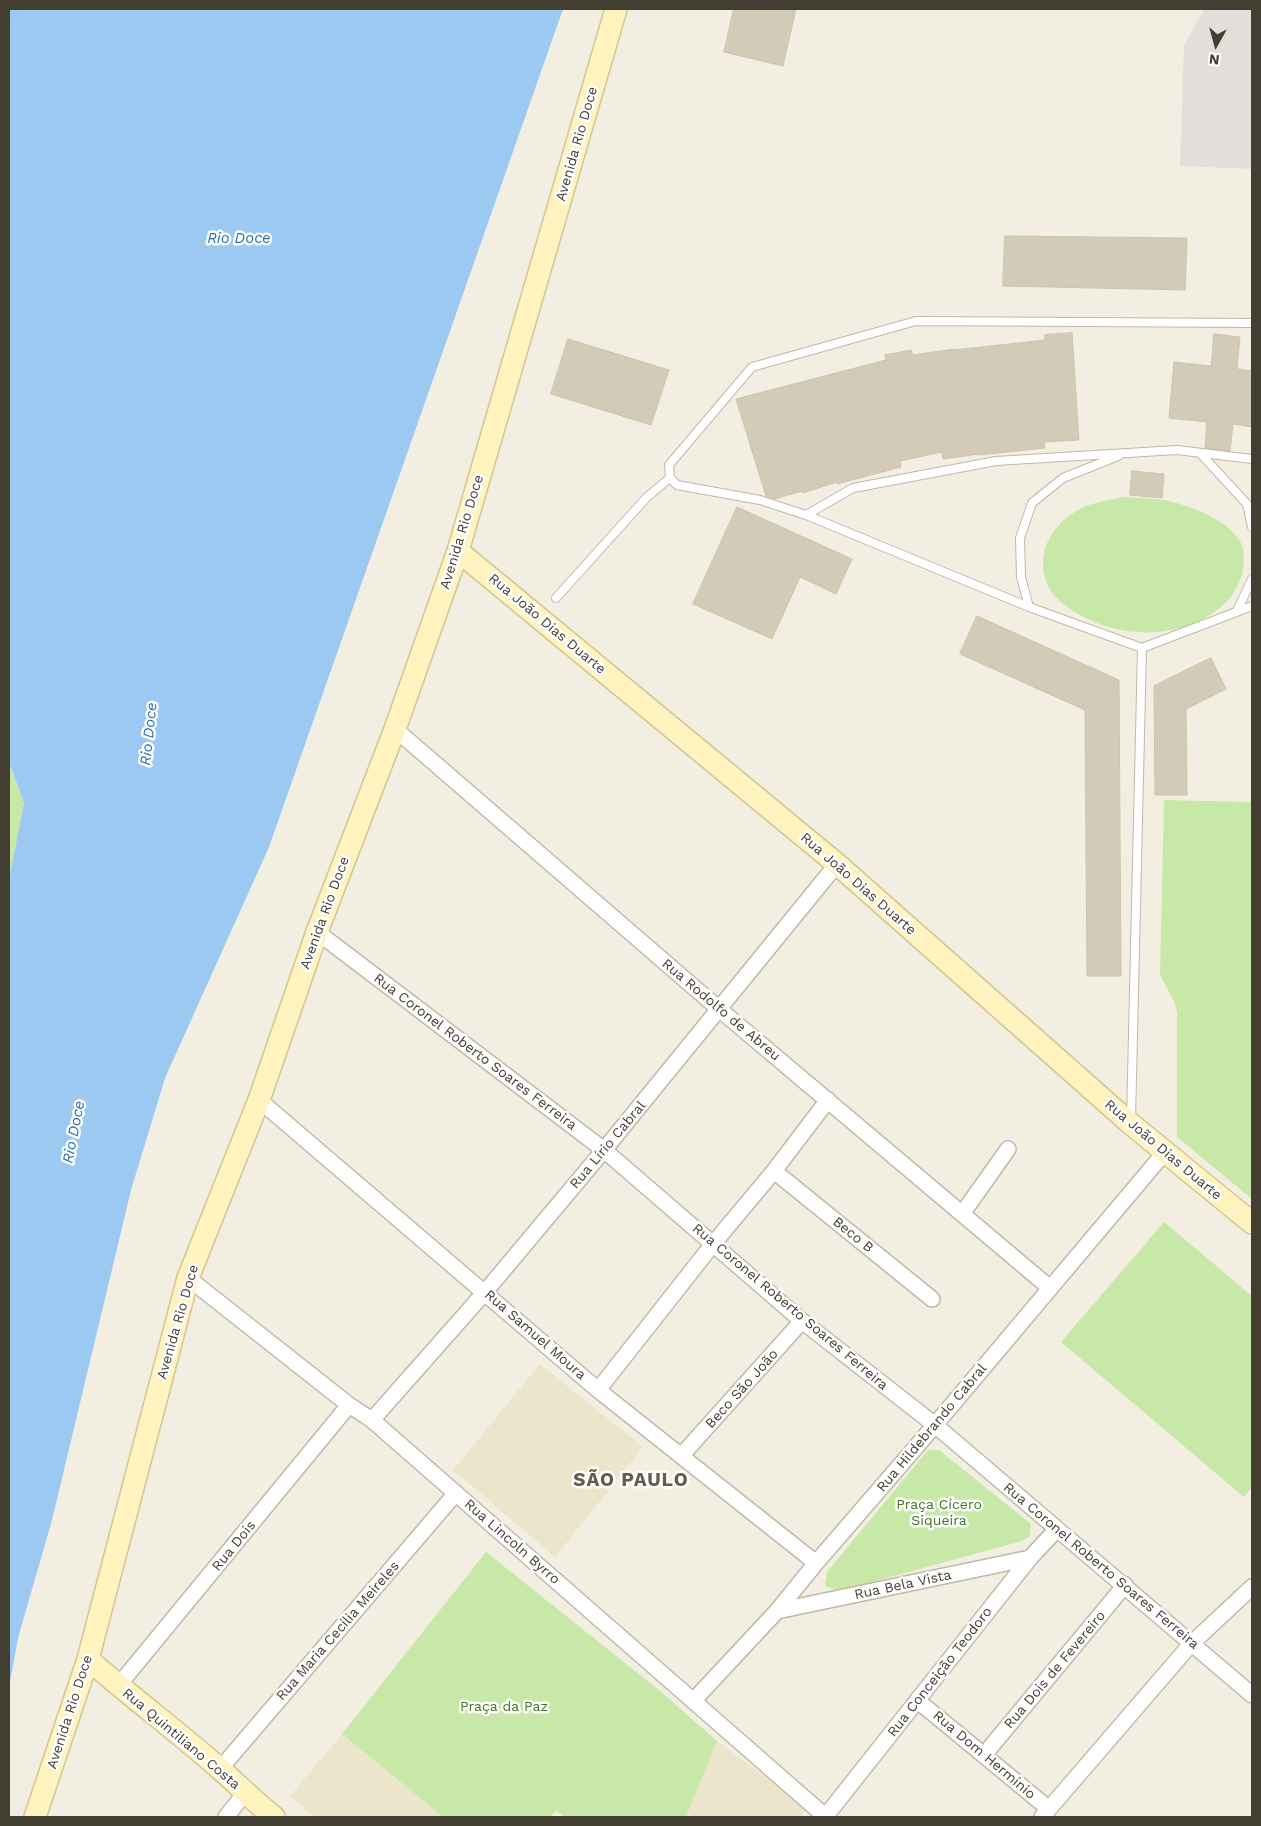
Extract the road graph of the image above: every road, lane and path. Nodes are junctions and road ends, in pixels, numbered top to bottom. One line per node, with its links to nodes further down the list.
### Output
1 (616, 9): 9 (street, Avenida Rio Doce)
2 (1252, 323): 6 (lane)
3 (1200, 453): 4 (lane); 5 (lane); 8 (lane)
4 (1124, 454): 7 (lane); 13 (lane)
5 (1252, 459)
6 (670, 478): 7 (lane); 11 (lane)
7 (806, 515): 13 (lane)
8 (1252, 527)
9 (458, 550): 16 (street, Avenida Rio Doce); 17 (street, Rua João Dias Duarte)
10 (1252, 579): 14 (lane)
11 (556, 598)
12 (1252, 606): 14 (lane)
13 (1029, 608): 15 (lane)
14 (1237, 611): 15 (lane)
15 (1142, 648): 22 (lane)
16 (395, 729): 18 (street, Avenida Rio Doce); 19 (street, Rua Rodolfo de Abreu)
17 (837, 864): 19 (street, Rua Lírio Cabral); 22 (street, Rua João Dias Duarte)
18 (316, 932): 20 (street, Avenida Rio Doce); 24 (street, Rua Coronel Roberto Soares Ferreira)
19 (719, 1009): 21 (street, Rua Rodolfo de Abreu); 24 (street, Rua Lírio Cabral)
20 (259, 1100): 30 (street, Avenida Rio Doce); 32 (street, Rua Samuel Moura)
21 (828, 1100): 26 (street); 27 (street, Rua Rodolfo de Abreu)
22 (1131, 1124): 25 (street, Rua João Dias Duarte)
23 (1008, 1149): 27 (street)
24 (604, 1150): 29 (street, Rua Coronel Roberto Soares Ferreira); 32 (street, Rua Lírio Cabral)
25 (1165, 1152): 28 (street, Rua João Dias Duarte); 31 (street, Rua Hildebrando Cabral)
26 (774, 1171): 29 (street); 33 (street, Beco B)
27 (962, 1214): 31 (street, Rua Rodolfo de Abreu)
28 (1252, 1223)
29 (713, 1244): 34 (street, Rua Coronel Roberto Soares Ferreira); 35 (street)
30 (188, 1278): 36 (street, Rua Lincoln Byrro); 48 (street, Avenida Rio Doce)
31 (1050, 1288): 38 (street, Rua Hildebrando Cabral)
32 (485, 1292): 35 (street, Rua Samuel Moura); 37 (street, Rua Lírio Cabral)
33 (932, 1298)
34 (802, 1321): 38 (street, Rua Coronel Roberto Soares Ferreira); 39 (street, Beco São João)
35 (598, 1390): 39 (street, Rua Samuel Moura)
36 (349, 1405): 37 (street, Rua Lincoln Byrro); 49 (street, Rua Dois)
37 (372, 1420): 40 (street, Rua Lincoln Byrro)
38 (935, 1425): 41 (street, Rua Coronel Roberto Soares Ferreira); 43 (street, Rua Hildebrando Cabral)
39 (681, 1456): 43 (street, Rua Samuel Moura)
40 (456, 1494): 51 (street, Rua Lincoln Byrro); 54 (street, Rua Maria Cecília Meireles)
41 (1057, 1529): 42 (street, Rua Conceição Teodoro); 44 (street, Rua Coronel Roberto Soares Ferreira)
42 (1030, 1558): 46 (street, Rua Bela Vista); 52 (street, Rua Conceição Teodoro)
43 (816, 1563): 46 (street, Rua Hildebrando Cabral)
44 (1125, 1585): 47 (street, Rua Coronel Roberto Soares Ferreira); 53 (street, Rua Dois de Fevereiro)
45 (1252, 1587): 47 (street)
46 (777, 1611): 51 (street, Rua Hildebrando Cabral)
47 (1192, 1644): 50 (street, Rua Coronel Roberto Soares Ferreira); 56 (street)
48 (88, 1659): 49 (street, Rua Quintiliano Costa); 57 (street, Avenida Rio Doce)
49 (118, 1686): 54 (street, Rua Quintiliano Costa)
50 (1252, 1695)
51 (694, 1700): 60 (street, Rua Lincoln Byrro)
52 (918, 1701): 53 (street, Rua Dom Hermínio); 60 (street, Rua Conceição Teodoro)
53 (984, 1755): 56 (street, Rua Dom Hermínio)
54 (220, 1769): 55 (street, Rua Quintiliano Costa)
55 (245, 1793): 58 (street); 59 (street, Rua Quintiliano Costa)
56 (1046, 1813)
57 (35, 1817)
58 (226, 1817)
59 (274, 1817)
60 (825, 1817)

